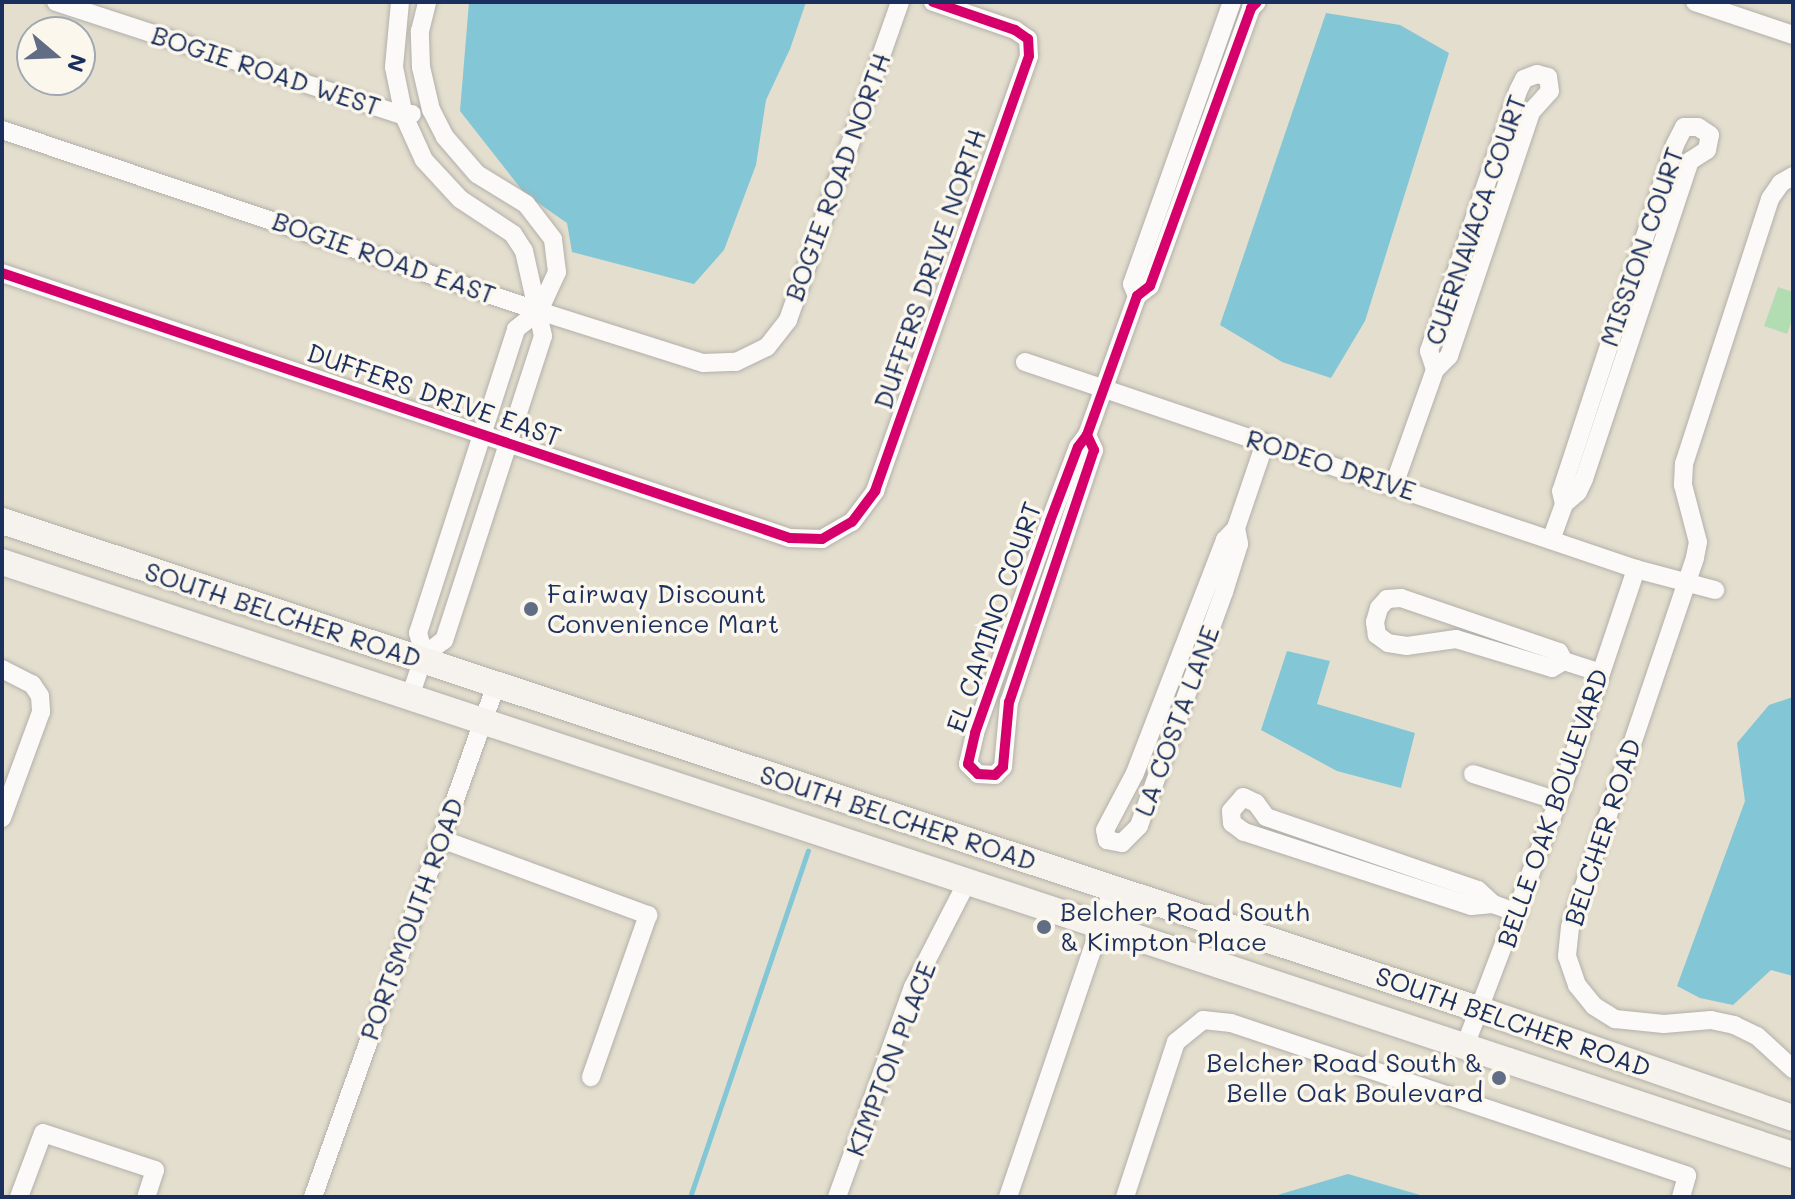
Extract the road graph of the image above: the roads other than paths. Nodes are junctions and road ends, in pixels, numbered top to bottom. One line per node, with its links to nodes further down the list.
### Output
1 (56, 2): 12 (street, BOGIE ROAD WEST)
2 (400, 2): 12 (street)
3 (427, 2): 11 (street)
4 (900, 2): 18 (street, BOGIE ROAD NORTH)
5 (933, 2): 29 (street, DUFFERS DRIVE NORTH)
6 (1232, 2): 16 (street, EL CAMINO COURT)
7 (1257, 2): 16 (street, EL CAMINO COURT)
8 (1695, 2): 9 (street)
9 (1749, 10): 10 (street)
10 (1793, 35)
11 (431, 110): 12 (street, BOGIE ROAD WEST); 17 (street)
12 (404, 116): 17 (street)
13 (2, 130): 17 (street, BOGIE ROAD EAST)
14 (1793, 176): 36 (street, BELCHER ROAD)
15 (2, 273): 22 (street, DUFFERS DRIVE EAST)
16 (1137, 296): 21 (street, EL CAMINO COURT)
17 (539, 311): 18 (street, BOGIE ROAD EAST); 22 (street); 25 (street)
18 (767, 347)
19 (1025, 362): 21 (street, RODEO DRIVE)
20 (1435, 370): 20 (street, CUERNAVACA COURT); 26 (street, CUERNAVACA COURT)
21 (1103, 389): 23 (street, EL CAMINO COURT); 24 (street, RODEO DRIVE)
22 (480, 434): 25 (street, DUFFERS DRIVE EAST); 34 (street)
23 (1087, 435): 23 (street, EL CAMINO COURT)
24 (1265, 443): 26 (street, RODEO DRIVE); 30 (street, LA COSTA LANE)
25 (508, 444): 29 (street, DUFFERS DRIVE EAST); 35 (street)
26 (1394, 485): 31 (street, RODEO DRIVE)
27 (1564, 504): 27 (street, MISSION COURT); 31 (street, MISSION COURT)
28 (2, 521): 38 (main road, SOUTH BELCHER ROAD)
29 (852, 522)
30 (1236, 528): 30 (street, LA COSTA LANE)
31 (1551, 540): 33 (street, RODEO DRIVE)
32 (2, 562): 43 (main road, SOUTH BELCHER ROAD)
33 (1636, 569): 36 (street); 41 (street, BELLE OAK BOULEVARD)
34 (438, 571): 35 (street); 38 (street)
35 (464, 579): 38 (street)
36 (1685, 583): 37 (street); 56 (street, BELCHER ROAD)
37 (1715, 590)
38 (423, 658): 42 (main road, SOUTH BELCHER ROAD); 43 (street)
39 (1564, 661): 39 (street); 41 (street)
40 (2, 669): 47 (street)
41 (1601, 673): 46 (street, BELLE OAK BOULEVARD)
42 (496, 685): 44 (street, PORTSMOUTH ROAD); 50 (main road, SOUTH BELCHER ROAD)
43 (410, 697): 44 (main road, SOUTH BELCHER ROAD)
44 (483, 721): 48 (street, PORTSMOUTH ROAD); 49 (main road, SOUTH BELCHER ROAD)
45 (1473, 774): 46 (street)
46 (1558, 801): 52 (street, BELLE OAK BOULEVARD)
47 (4, 808)
48 (441, 839): 57 (street); 62 (street, PORTSMOUTH ROAD)
49 (968, 880): 53 (main road, SOUTH BELCHER ROAD); 63 (street, KIMPTON PLACE)
50 (1113, 888): 53 (street); 54 (main road, SOUTH BELCHER ROAD)
51 (1493, 904): 51 (street); 52 (street)
52 (1518, 913): 54 (street, BELLE OAK BOULEVARD)
53 (1100, 924): 55 (main road, SOUTH BELCHER ROAD); 64 (street)
54 (1481, 1010): 55 (street, BELLE OAK BOULEVARD); 58 (main road, SOUTH BELCHER ROAD)
55 (1465, 1046): 59 (main road, SOUTH BELCHER ROAD)
56 (1793, 1069)
57 (591, 1077)
58 (1793, 1118)
59 (1793, 1155)
60 (19, 1197): 61 (street)
61 (146, 1197)
62 (313, 1197)
63 (837, 1197)
64 (1008, 1197)
65 (1125, 1197): 66 (street)
66 (1681, 1197)

